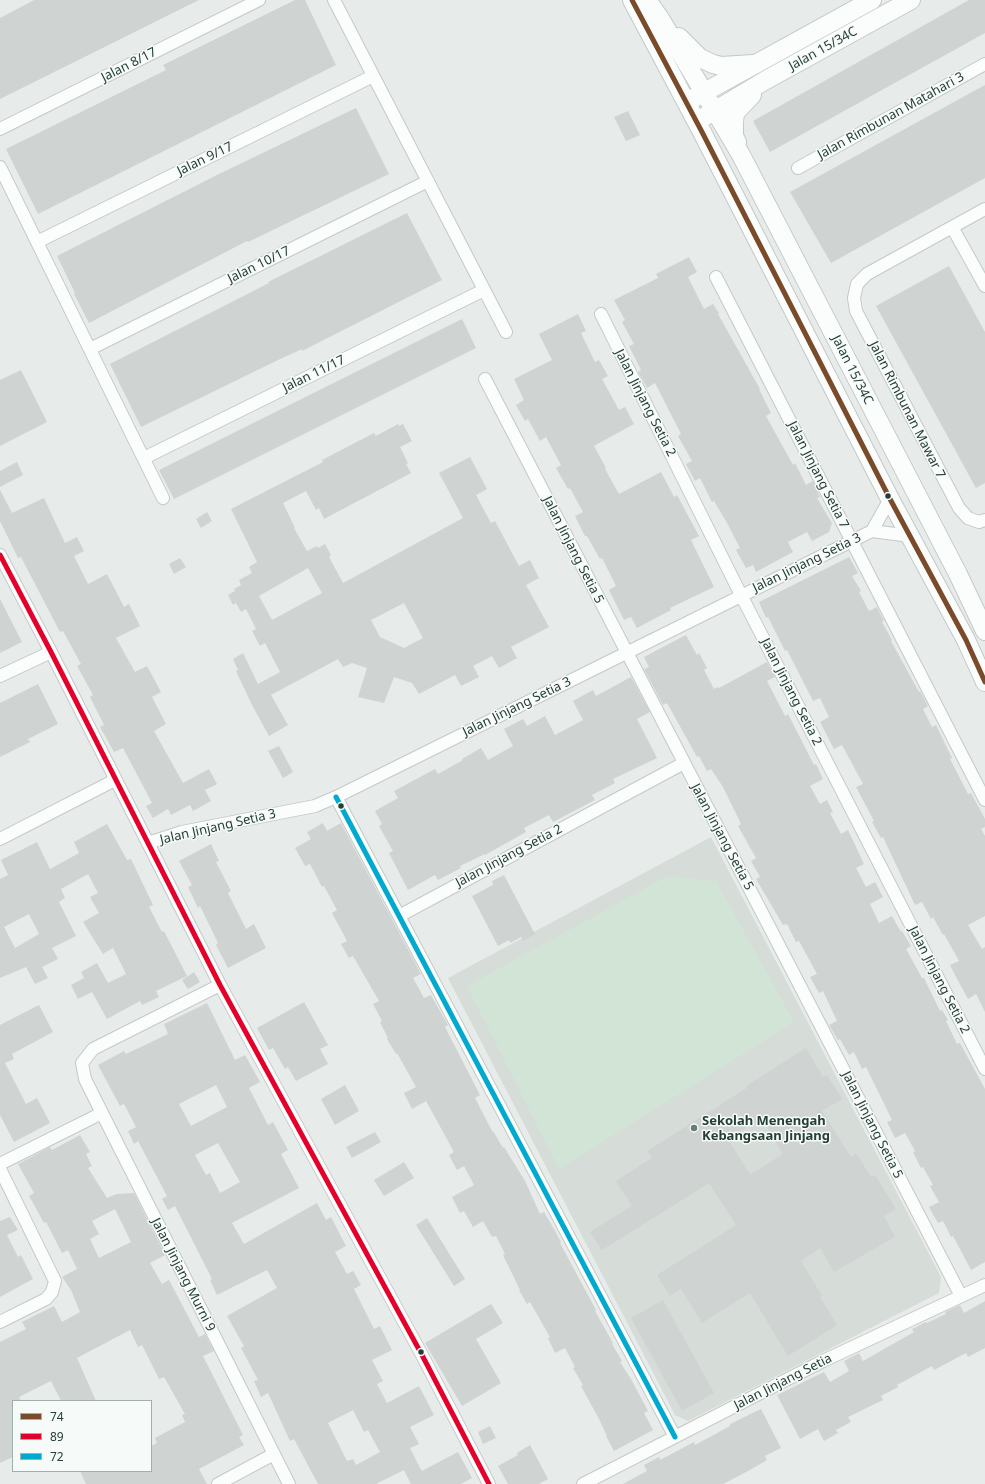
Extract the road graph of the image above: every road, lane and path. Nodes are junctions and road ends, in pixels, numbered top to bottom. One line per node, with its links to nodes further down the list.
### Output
1 (259, 0): 15 (street, Jalan 8/17)
2 (334, 0): 9 (street)
3 (632, 0): 12 (street)
4 (872, 0): 7 (street, Jalan 15/34C)
5 (911, 0): 10 (street, Jalan 15/34C)
6 (653, 9): 7 (street); 11 (street)
7 (758, 64): 11 (street, Jalan 15/34C)
8 (985, 64): 18 (street, Jalan Rimbunan Matahari 3)
9 (374, 76): 19 (street); 22 (street, Jalan 9/17)
10 (766, 80): 13 (street, Jalan 15/34C); 16 (street)
11 (705, 92): 12 (street, Jalan 15/34C); 13 (street)
12 (686, 102): 14 (street)
13 (715, 111): 14 (street, Jalan 15/34C); 16 (street, Jalan 15/34C)
14 (697, 122): 32 (street, Jalan 15/34C)
15 (0, 129)
16 (741, 155): 39 (street, Jalan 15/34C)
17 (0, 167): 22 (street)
18 (798, 168)
19 (428, 181): 25 (street); 28 (street, Jalan 10/17)
20 (985, 209): 21 (street)
21 (952, 227): 24 (street); 33 (street, Jalan Rimbunan Mawar 7)
22 (37, 242): 28 (street)
23 (716, 277): 36 (street, Jalan Jinjang Setia 7)
24 (985, 286)
25 (484, 290): 27 (street); 30 (street, Jalan 11/17)
26 (601, 314): 38 (street, Jalan Jinjang Setia 2)
27 (506, 332)
28 (90, 349): 30 (street)
29 (484, 379): 41 (street, Jalan Jinjang Setia 5)
30 (144, 458): 31 (street)
31 (164, 498)
32 (890, 499): 34 (street, Jalan Jinjang Setia 3); 35 (street, Jalan 15/34C)
33 (985, 520)
34 (872, 530): 35 (street, Jalan Jinjang Setia 3); 36 (street, Jalan Jinjang Setia 3)
35 (910, 536): 43 (street, Jalan 15/34C)
36 (851, 540): 38 (street, Jalan Jinjang Setia 3); 47 (street, Jalan Jinjang Setia 7)
37 (0, 555): 40 (street)
38 (741, 595): 41 (street, Jalan Jinjang Setia 3); 52 (street, Jalan Jinjang Setia 2)
39 (985, 631)
40 (51, 652): 42 (street); 45 (street)
41 (626, 652): 44 (street, Jalan Jinjang Setia 5); 46 (street, Jalan Jinjang Setia 3)
42 (0, 676)
43 (985, 682)
44 (684, 763): 50 (street, Jalan Jinjang Setia 2); 57 (street, Jalan Jinjang Setia 5)
45 (115, 780): 48 (street); 49 (street)
46 (336, 797): 49 (street, Jalan Jinjang Setia 3); 50 (street)
47 (985, 800)
48 (0, 839)
49 (148, 844): 51 (street)
50 (399, 916): 59 (street)
51 (220, 985): 53 (street, Jalan Jinjang Murni 9); 63 (street)
52 (985, 1069)
53 (102, 1113): 54 (street); 60 (street, Jalan Jinjang Murni 9)
54 (0, 1164)
55 (0, 1169): 58 (street)
56 (985, 1285): 57 (street, Jalan Jinjang Setia)
57 (961, 1296): 59 (street, Jalan Jinjang Setia)
58 (0, 1322)
59 (675, 1437): 64 (street, Jalan Jinjang Setia)
60 (274, 1454): 61 (street); 62 (street, Jalan Jinjang Murni 9)
61 (218, 1484)
62 (289, 1484)
63 (489, 1484)
64 (583, 1484)

